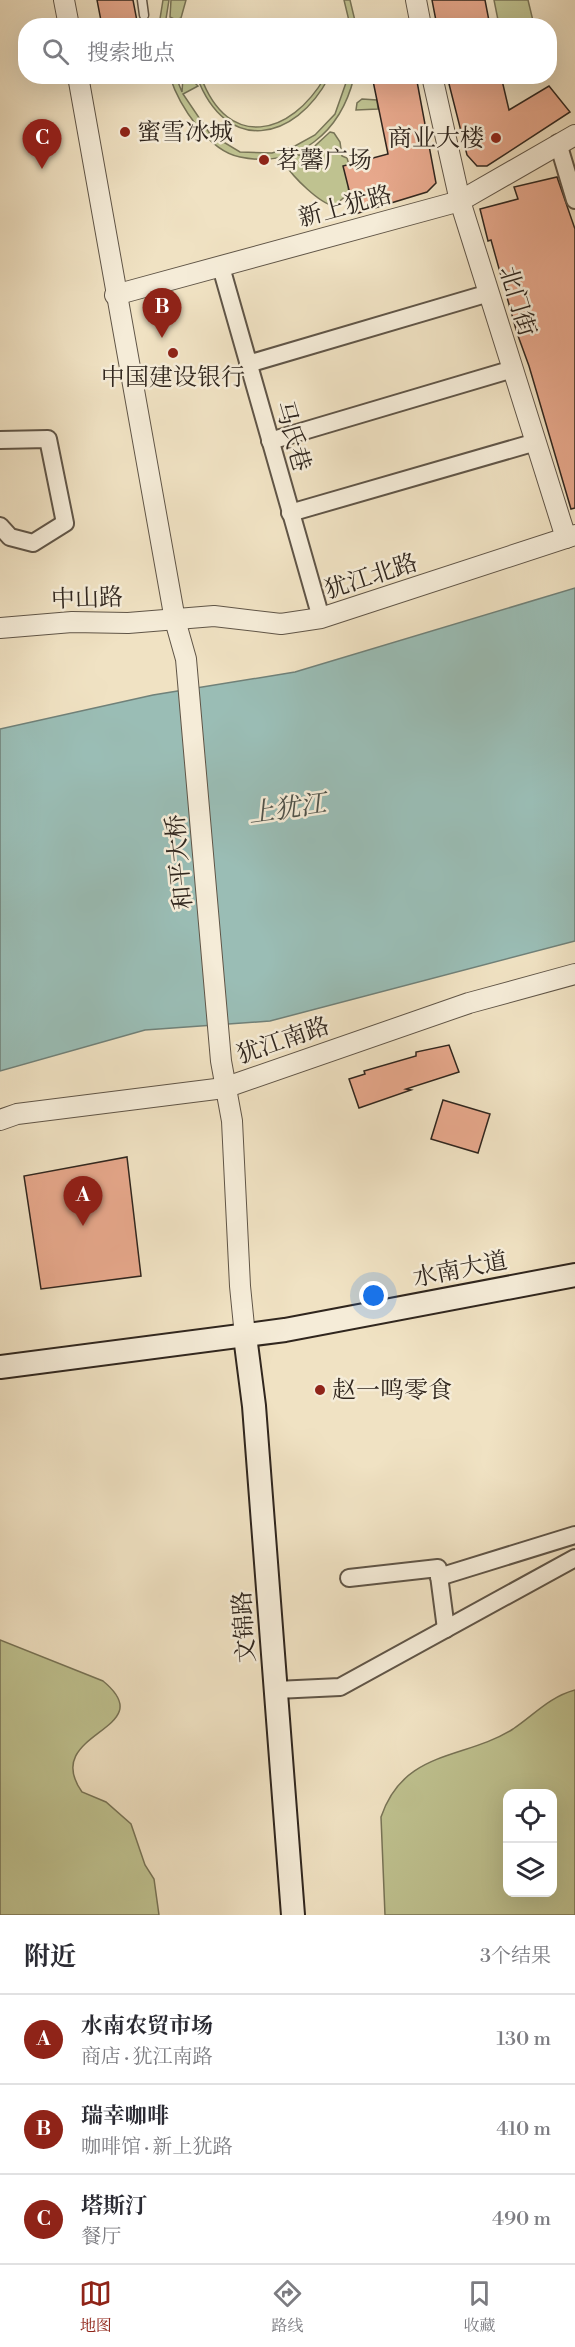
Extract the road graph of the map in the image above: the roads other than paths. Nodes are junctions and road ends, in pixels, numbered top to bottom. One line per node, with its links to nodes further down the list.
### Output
1 (64, 0): 5 (street)
2 (142, 0): 4 (lane)
3 (416, 0): 6 (street)
4 (144, 15)
5 (67, 18)
6 (419, 18)
7 (79, 84): 14 (street, 和平大桥)
8 (434, 84): 11 (street, 北门街)
9 (566, 139): 10 (street); 11 (street, 新上犹路)
10 (575, 200)
11 (460, 201): 12 (street, 新上犹路); 13 (street, 北门街)
12 (221, 267): 14 (street, 新上犹路); 15 (street, 马氏巷)
13 (489, 293): 15 (street); 16 (street, 北门街)
14 (115, 295): 24 (street, 和平大桥)
15 (248, 364): 18 (street, 马氏巷)
16 (513, 369): 18 (street); 19 (street, 北门街)
17 (0, 440): 21 (street)
18 (270, 441): 20 (street, 马氏巷)
19 (536, 442): 20 (street); 22 (street, 北门街)
20 (290, 513): 23 (street, 马氏巷)
21 (0, 526)
22 (571, 537): 23 (street, 犹江北路)
23 (321, 618): 24 (street, 犹江北路)
24 (176, 620): 25 (street, 中山路); 27 (street, 和平大桥)
25 (0, 628)
26 (575, 974): 27 (street, 犹江南路)
27 (224, 1088): 28 (street, 犹江南路); 30 (street, 和平大桥)
28 (0, 1119)
29 (575, 1275): 30 (main road, 水南大道)
30 (245, 1336): 31 (main road, 水南大道); 37 (main road, 文锦路)
31 (0, 1367)
32 (575, 1534): 34 (street)
33 (575, 1558): 36 (street)
34 (439, 1577): 35 (street); 36 (street)
35 (350, 1578)
36 (446, 1629): 37 (street)
37 (276, 1690): 38 (main road, 文锦路)
38 (293, 1915)

